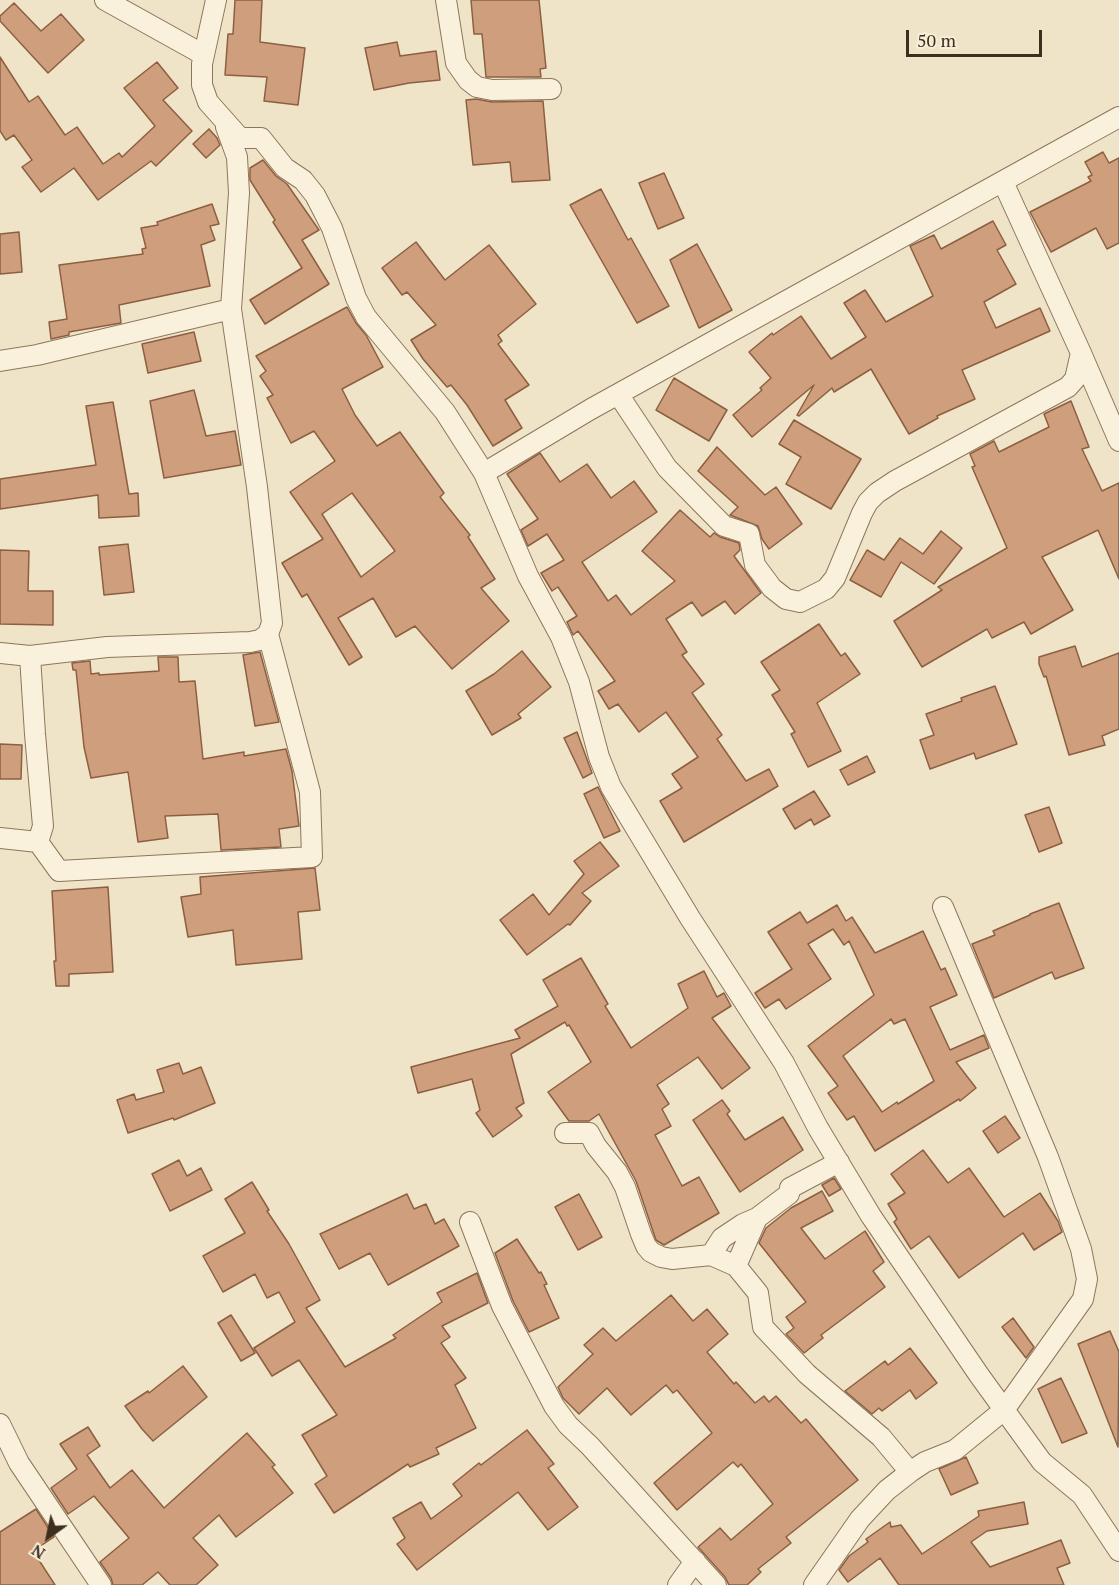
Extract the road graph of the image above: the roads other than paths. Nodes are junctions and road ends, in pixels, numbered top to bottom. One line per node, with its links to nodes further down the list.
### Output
1 (105, 0): 4 (street)
2 (216, 0): 4 (street)
3 (446, 0): 5 (street)
4 (204, 55): 7 (street)
5 (551, 89)
6 (1119, 117): 8 (street)
7 (225, 122): 10 (street); 15 (street)
8 (1004, 182): 11 (street); 13 (street)
9 (246, 268): 10 (street)
10 (231, 309): 12 (street); 16 (street)
11 (1081, 353): 13 (street); 14 (street)
12 (0, 361)
13 (618, 394): 15 (street)
14 (1119, 441)
15 (484, 473): 23 (street)
16 (268, 634): 18 (street); 20 (street)
17 (0, 653): 18 (street)
18 (30, 656): 20 (street)
19 (0, 838): 20 (street)
20 (38, 842)
21 (944, 907): 28 (street)
22 (565, 1133): 26 (street)
23 (839, 1162): 24 (street); 28 (street)
24 (757, 1218): 26 (street); 27 (street)
25 (470, 1222): 32 (street)
26 (711, 1255): 27 (street)
27 (736, 1266): 30 (street)
28 (1004, 1410): 30 (street); 31 (street)
29 (0, 1424): 33 (street)
30 (910, 1472): 36 (street)
31 (1119, 1551)
32 (695, 1561): 34 (street); 35 (street)
33 (101, 1585)
34 (678, 1585)
35 (716, 1585)
36 (814, 1585)

